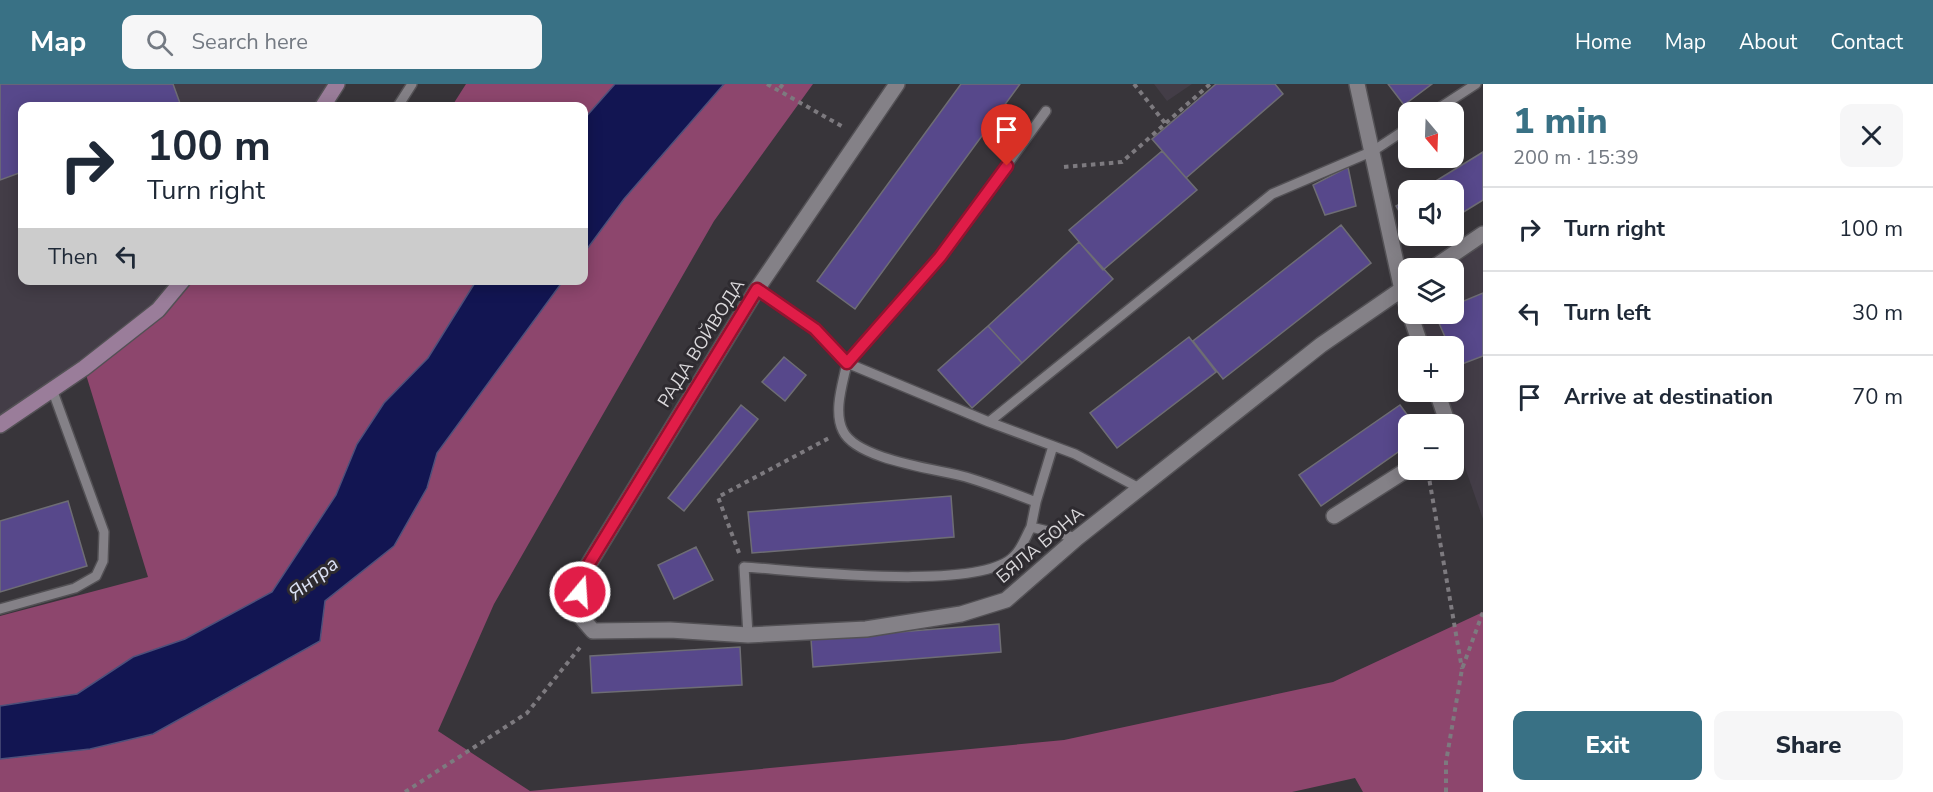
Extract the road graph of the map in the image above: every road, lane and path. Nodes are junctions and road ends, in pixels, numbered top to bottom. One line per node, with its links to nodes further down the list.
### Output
1 (337, 84): 9 (main road)
2 (412, 84): 10 (lane)
3 (767, 84): 15 (path)
4 (897, 84): 15 (street, РАДА ВОЙВОДА)
5 (1134, 84): 13 (path)
6 (1210, 84): 13 (path)
7 (1357, 84): 16 (street)
8 (1476, 84): 11 (lane)
9 (326, 102)
10 (401, 102)
11 (1448, 102)
12 (1046, 111): 24 (lane)
13 (1165, 123): 17 (path)
14 (1398, 135): 16 (lane)
15 (861, 137): 22 (street, РАДА ВОЙВОДА)
16 (1373, 152): 19 (street); 26 (lane)
17 (1064, 168)
18 (1483, 234): 20 (street)
19 (1398, 258)
20 (1448, 258)
21 (179, 285): 25 (main road)
22 (757, 289): 24 (lane); 40 (street, РАДА ВОЙВОДА)
23 (1398, 292): 32 (street, БЯЛА БОНА)
24 (847, 363): 26 (lane); 28 (lane)
25 (52, 390): 27 (main road); 38 (lane)
26 (989, 422): 29 (lane)
27 (0, 425)
28 (843, 432): 33 (lane); 37 (path)
29 (1053, 446): 32 (lane); 33 (lane)
30 (1398, 475): 34 (street)
31 (1429, 480): 42 (path)
32 (1141, 489): 36 (street, БЯЛА БОНА)
33 (1036, 502): 35 (lane)
34 (1334, 516)
35 (1031, 527): 36 (lane); 37 (lane)
36 (1077, 538): 41 (street, БЯЛА БОНА)
37 (744, 567): 41 (lane)
38 (0, 609)
39 (1483, 612): 42 (path)
40 (593, 631): 41 (street, БЯЛА БОНА); 43 (path)
41 (748, 635)
42 (1462, 669): 44 (path)
43 (405, 792)
44 (1446, 792)

